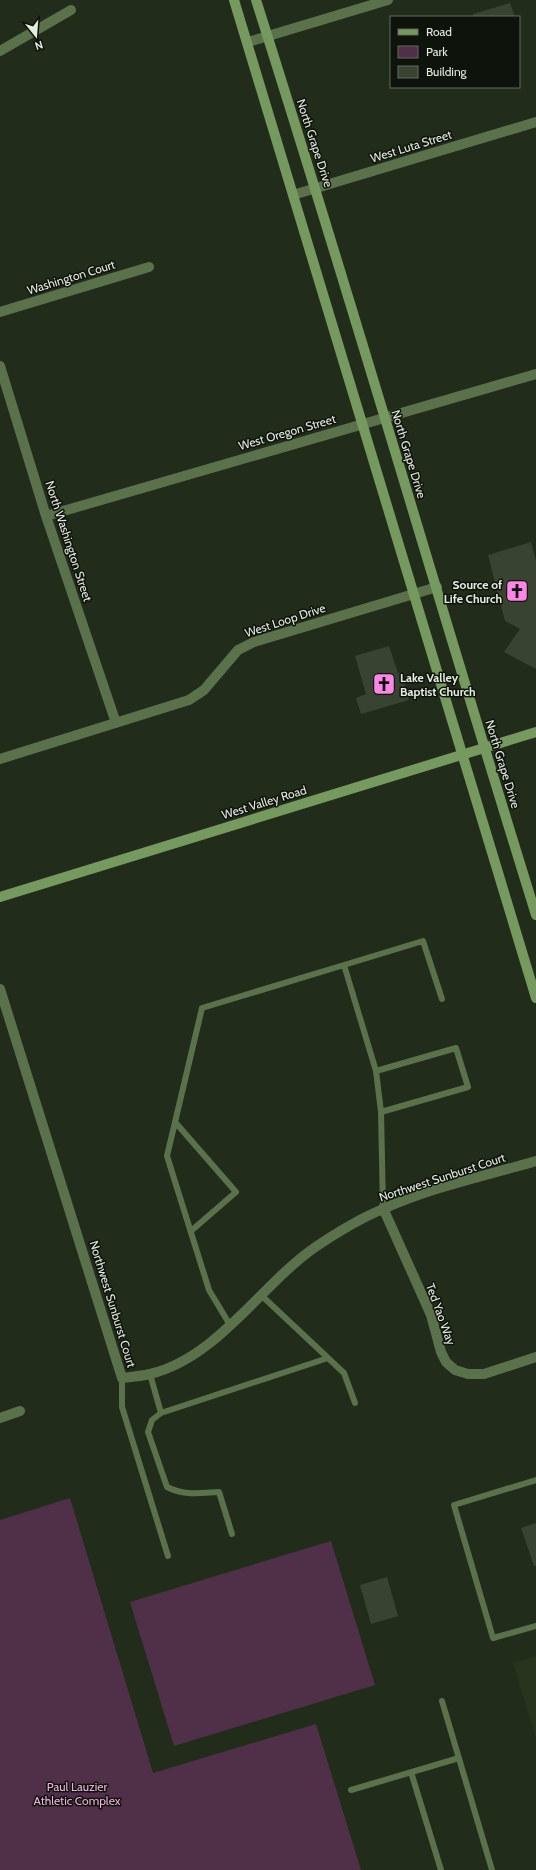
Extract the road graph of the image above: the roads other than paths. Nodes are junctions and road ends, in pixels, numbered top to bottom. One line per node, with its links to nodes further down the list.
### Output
1 (234, 0): 6 (main road)
2 (256, 0): 5 (main road, North Grape Drive)
3 (388, 0): 5 (street)
4 (71, 10): 7 (street)
5 (267, 36): 6 (street); 9 (main road, North Grape Drive)
6 (248, 42): 10 (main road)
7 (0, 51)
8 (536, 122): 9 (street, West Luta Street)
9 (316, 189): 10 (street, West Luta Street); 15 (main road, North Grape Drive)
10 (293, 195): 16 (main road)
11 (149, 267): 12 (street, Washington Court)
12 (0, 312)
13 (0, 366): 17 (street, North Washington Street)
14 (536, 374): 15 (street, West Oregon Street)
15 (384, 418): 16 (street, West Oregon Street); 18 (main road, North Grape Drive)
16 (362, 423): 17 (street, West Oregon Street); 19 (main road)
17 (46, 516): 20 (street, North Washington Street)
18 (436, 588): 19 (street, West Loop Drive); 22 (main road, North Grape Drive)
19 (414, 593): 20 (street, West Loop Drive); 23 (main road)
20 (116, 723): 24 (street, West Loop Drive)
21 (536, 732): 22 (main road, West Valley Road)
22 (485, 747): 23 (main road, West Valley Road); 26 (main road, North Grape Drive)
23 (462, 754): 25 (main road, West Valley Road); 29 (main road)
24 (0, 759)
25 (0, 897)
26 (536, 915)
27 (344, 965): 30 (lane); 31 (lane); 33 (lane)
28 (0, 989): 42 (street, Northwest Sunburst Court)
29 (536, 998)
30 (442, 999)
31 (376, 1071): 32 (lane); 32 (lane)
32 (381, 1112): 35 (lane)
33 (175, 1122): 36 (lane); 36 (lane)
34 (536, 1161): 35 (street, Northwest Sunburst Court)
35 (383, 1208): 37 (street, Northwest Sunburst Court); 39 (street, Ted Yao Way)
36 (191, 1231): 38 (lane)
37 (261, 1295): 38 (street, Northwest Sunburst Court); 40 (lane)
38 (230, 1325): 41 (street, Northwest Sunburst Court)
39 (536, 1357)
40 (328, 1358): 43 (lane); 45 (lane)
41 (150, 1374): 42 (street, Northwest Sunburst Court); 45 (lane)
42 (122, 1378): 49 (lane)
43 (355, 1403)
44 (20, 1411): 46 (street)
45 (161, 1413): 48 (lane)
46 (0, 1418)
47 (536, 1480): 50 (lane)
48 (232, 1534)
49 (168, 1556)
50 (536, 1626)
51 (442, 1701): 52 (lane)
52 (459, 1758): 53 (lane); 56 (lane)
53 (411, 1772): 54 (lane); 55 (lane)
54 (351, 1790)
55 (441, 1870)
56 (492, 1870)

